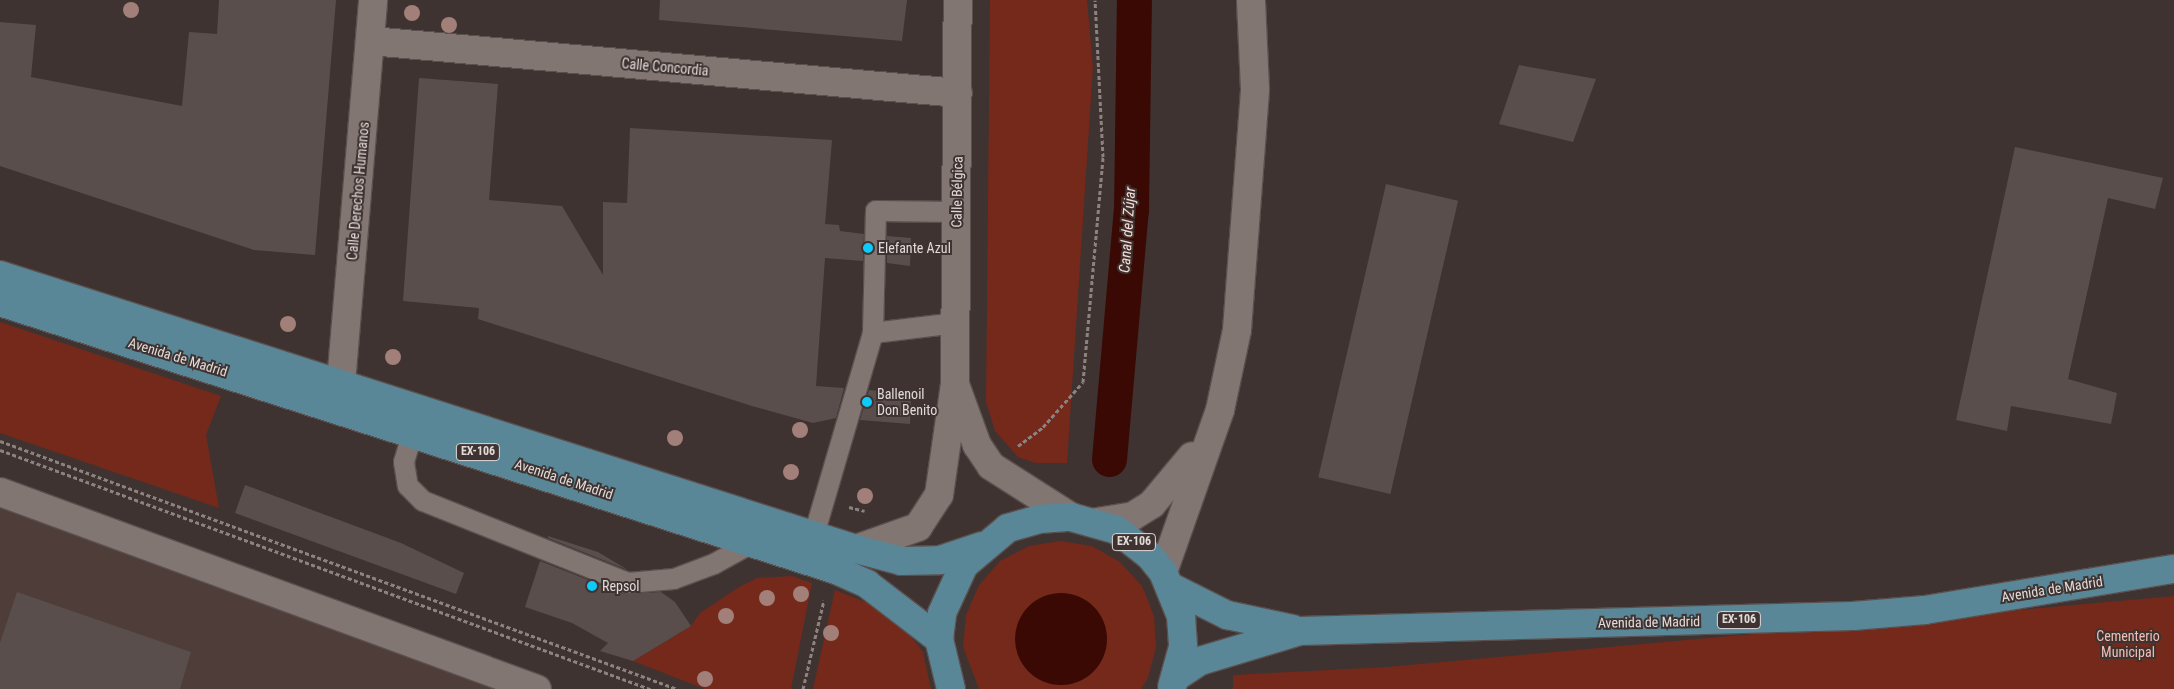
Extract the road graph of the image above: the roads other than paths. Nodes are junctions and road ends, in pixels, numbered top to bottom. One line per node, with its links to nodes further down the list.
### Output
1 (373, 0): 4 (street, Calle Derechos Humanos)
2 (958, 0): 5 (street, Calle Bélgica)
3 (1251, 0): 13 (street)
4 (371, 41): 5 (street, Calle Concordia); 11 (street, Calle Derechos Humanos)
5 (958, 93): 6 (street, Calle Bélgica)
6 (957, 212): 9 (street, Calle Bélgica); 10 (lane)
7 (0, 275): 11 (main road, Avenida de Madrid / EX-106)
8 (0, 302): 14 (main road, Avenida de Madrid / EX-106)
9 (956, 323): 10 (lane); 12 (street, Calle Bélgica)
10 (873, 332): 20 (lane)
11 (341, 383): 14 (main road, Avenida de Madrid / EX-106)
12 (955, 384): 16 (street); 20 (street)
13 (1220, 410): 17 (street); 22 (street)
14 (416, 420): 18 (main road, Avenida de Madrid / EX-106); 18 (lane); 20 (main road, Avenida de Madrid / EX-106)
15 (0, 492): 26 (street)
16 (1070, 517): 17 (main road, EX-106); 19 (main road, EX-106)
17 (1097, 522): 22 (main road, EX-106)
18 (754, 542): 20 (main road, Avenida de Madrid / EX-106)
19 (982, 546): 20 (main road, EX-106); 24 (main road, EX-106)
20 (834, 549): 24 (main road, Avenida de Madrid / EX-106)
21 (2174, 569): 23 (main road, Avenida de Madrid / EX-106)
22 (1167, 580): 23 (main road, EX-106); 25 (main road, EX-106)
23 (1300, 631): 25 (main road, EX-106)
24 (939, 639): 27 (main road, EX-106)
25 (1174, 683)
26 (537, 689)
27 (951, 689)

